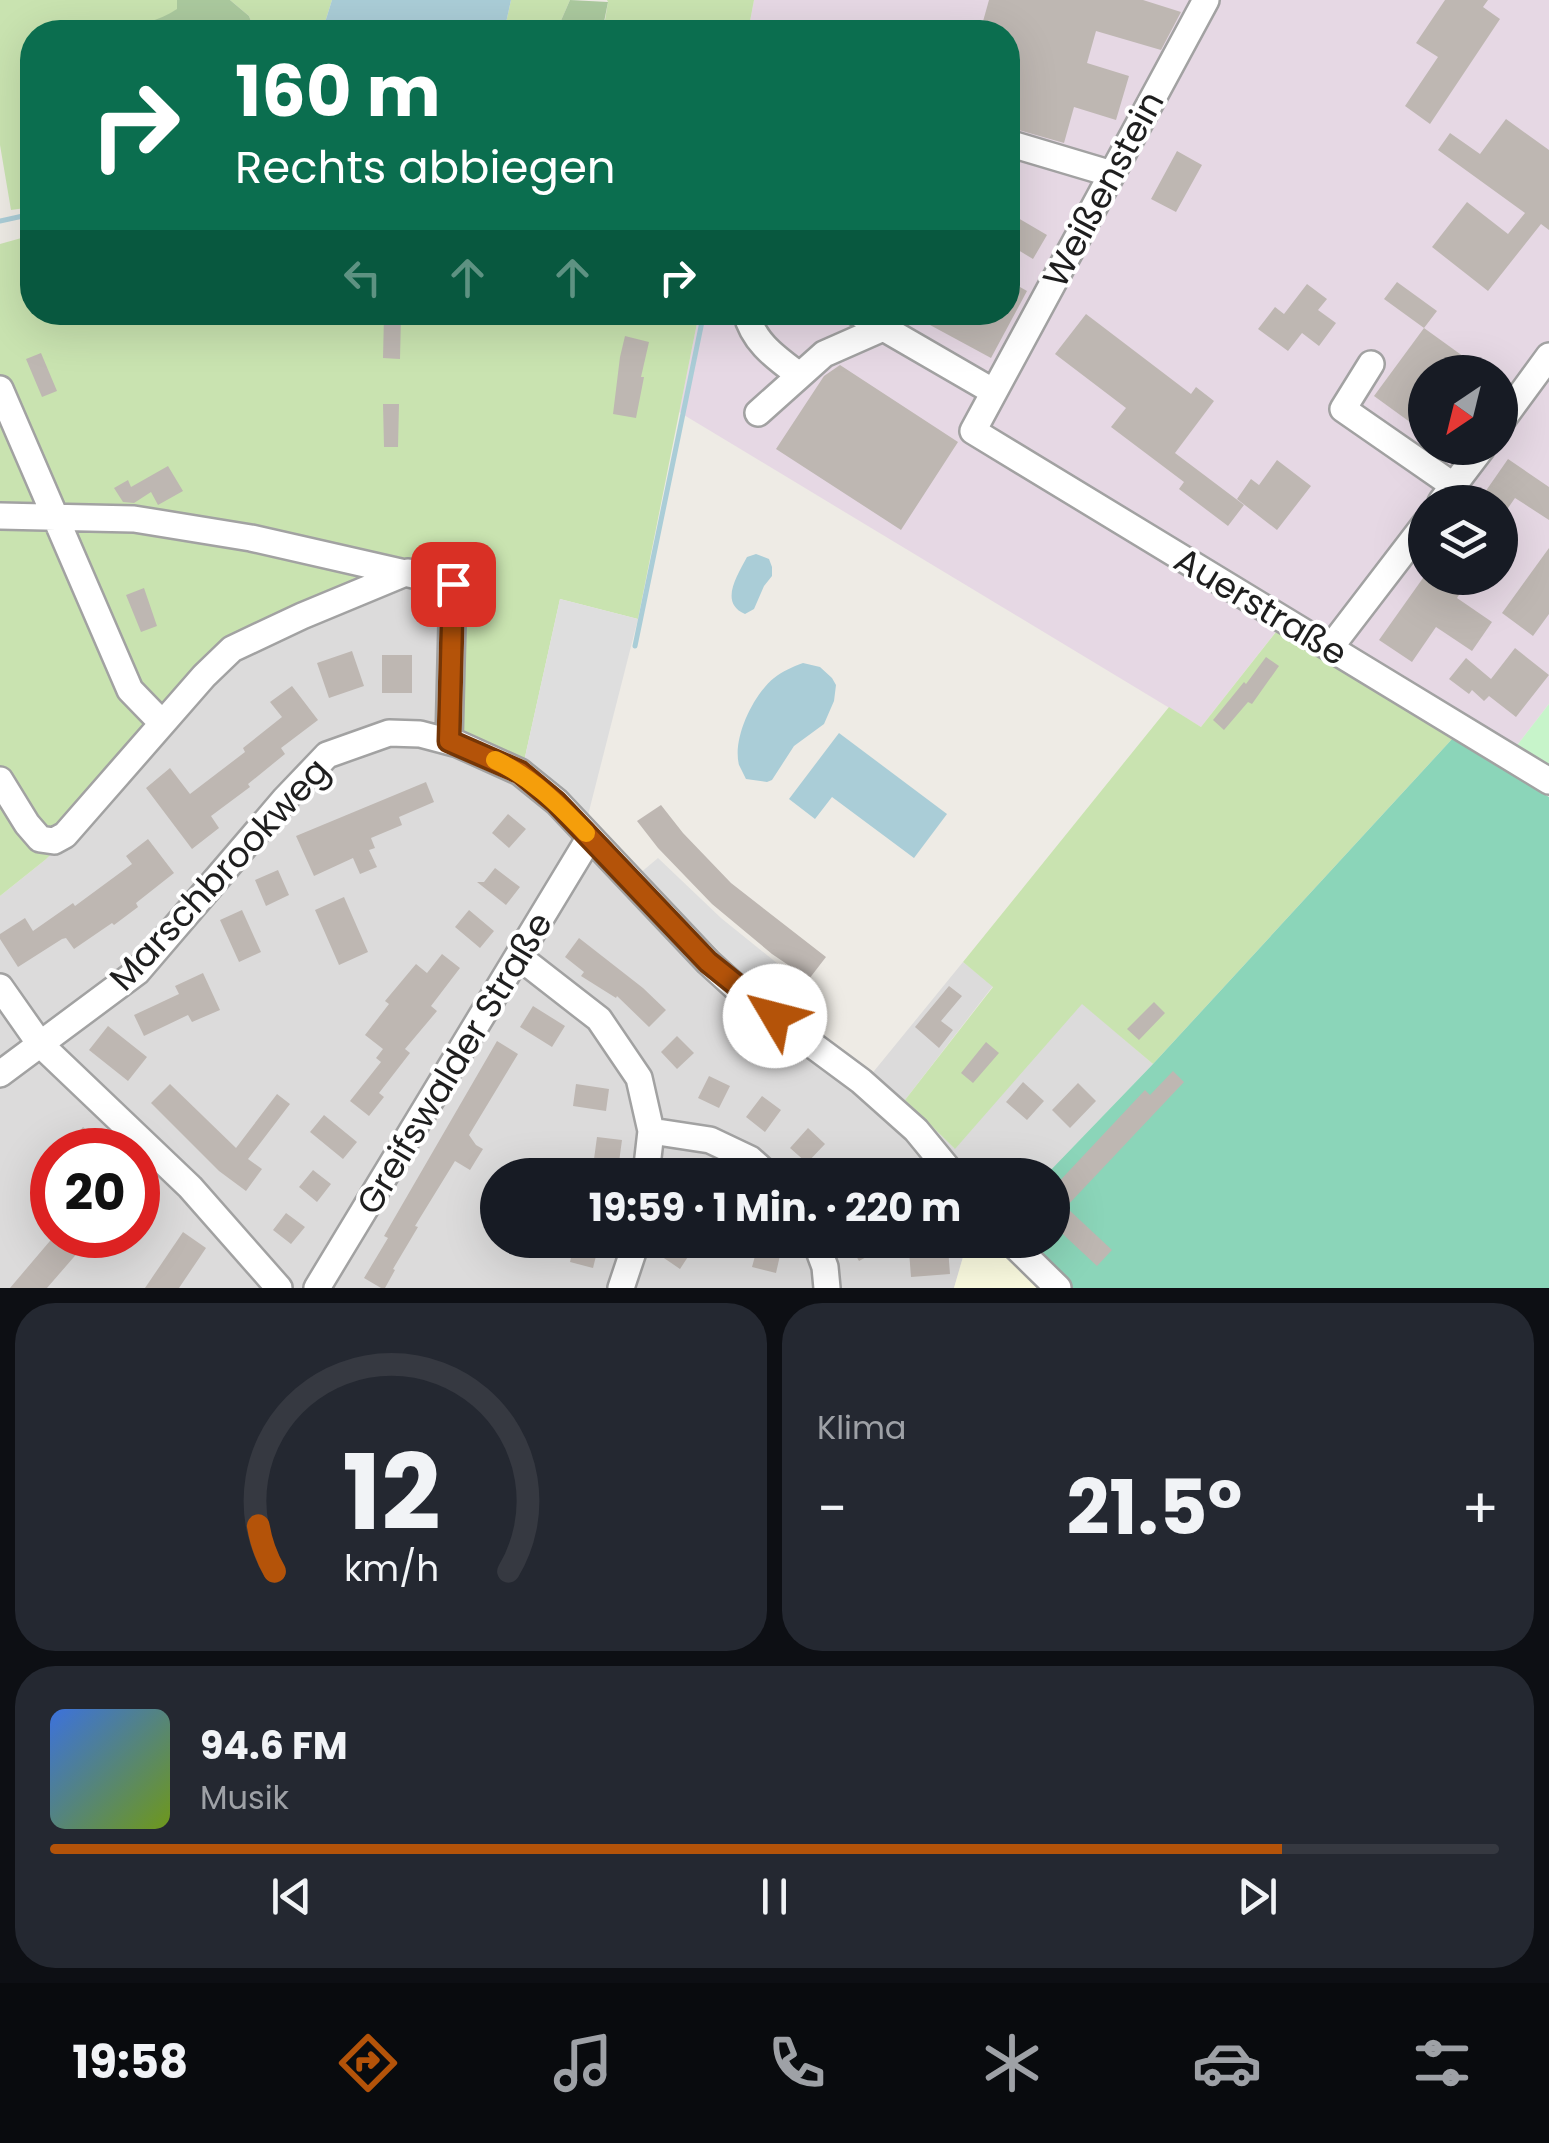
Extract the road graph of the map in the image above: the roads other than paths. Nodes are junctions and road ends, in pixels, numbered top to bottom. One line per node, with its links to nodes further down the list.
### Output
1 (1203, 1): 3 (street, Weißenstein)
2 (1020, 147): 3 (street)
3 (1112, 174): 11 (street, Weißenstein)
4 (750, 325): 9 (street)
5 (879, 325): 6 (street)
6 (884, 328): 9 (street); 11 (street)
7 (1549, 356): 12 (street)
8 (1372, 364): 15 (street)
9 (799, 375): 13 (street)
10 (0, 389): 17 (street)
11 (994, 392): 14 (street, Weißenstein)
12 (1518, 398)
13 (758, 413)
14 (974, 431): 20 (street, Auerstraße)
15 (1437, 485)
16 (0, 516): 17 (street)
17 (56, 517): 19 (street); 21 (street)
18 (1408, 546): 20 (street)
19 (408, 572): 21 (street); 22 (street)
20 (1330, 648): 24 (street, Auerstraße)
21 (162, 723): 23 (street)
22 (449, 741): 25 (street, Marschbrookweg); 28 (street, Marschbrookweg)
23 (0, 780)
24 (1549, 780)
25 (590, 837): 26 (street, Greifswalder Straße); 33 (street, Marschbrookweg)
26 (518, 956): 30 (street); 38 (street, Greifswalder Straße)
27 (0, 987): 28 (street)
28 (40, 1044): 29 (street, Marschbrookweg); 37 (street)
29 (0, 1074)
30 (651, 1131): 31 (street); 32 (street)
31 (648, 1158)
32 (746, 1158)
33 (939, 1158)
34 (631, 1258): 39 (street)
35 (822, 1258): 40 (street)
36 (1027, 1258): 41 (street)
37 (279, 1288)
38 (318, 1288)
39 (621, 1288)
40 (827, 1288)
41 (1058, 1288)

